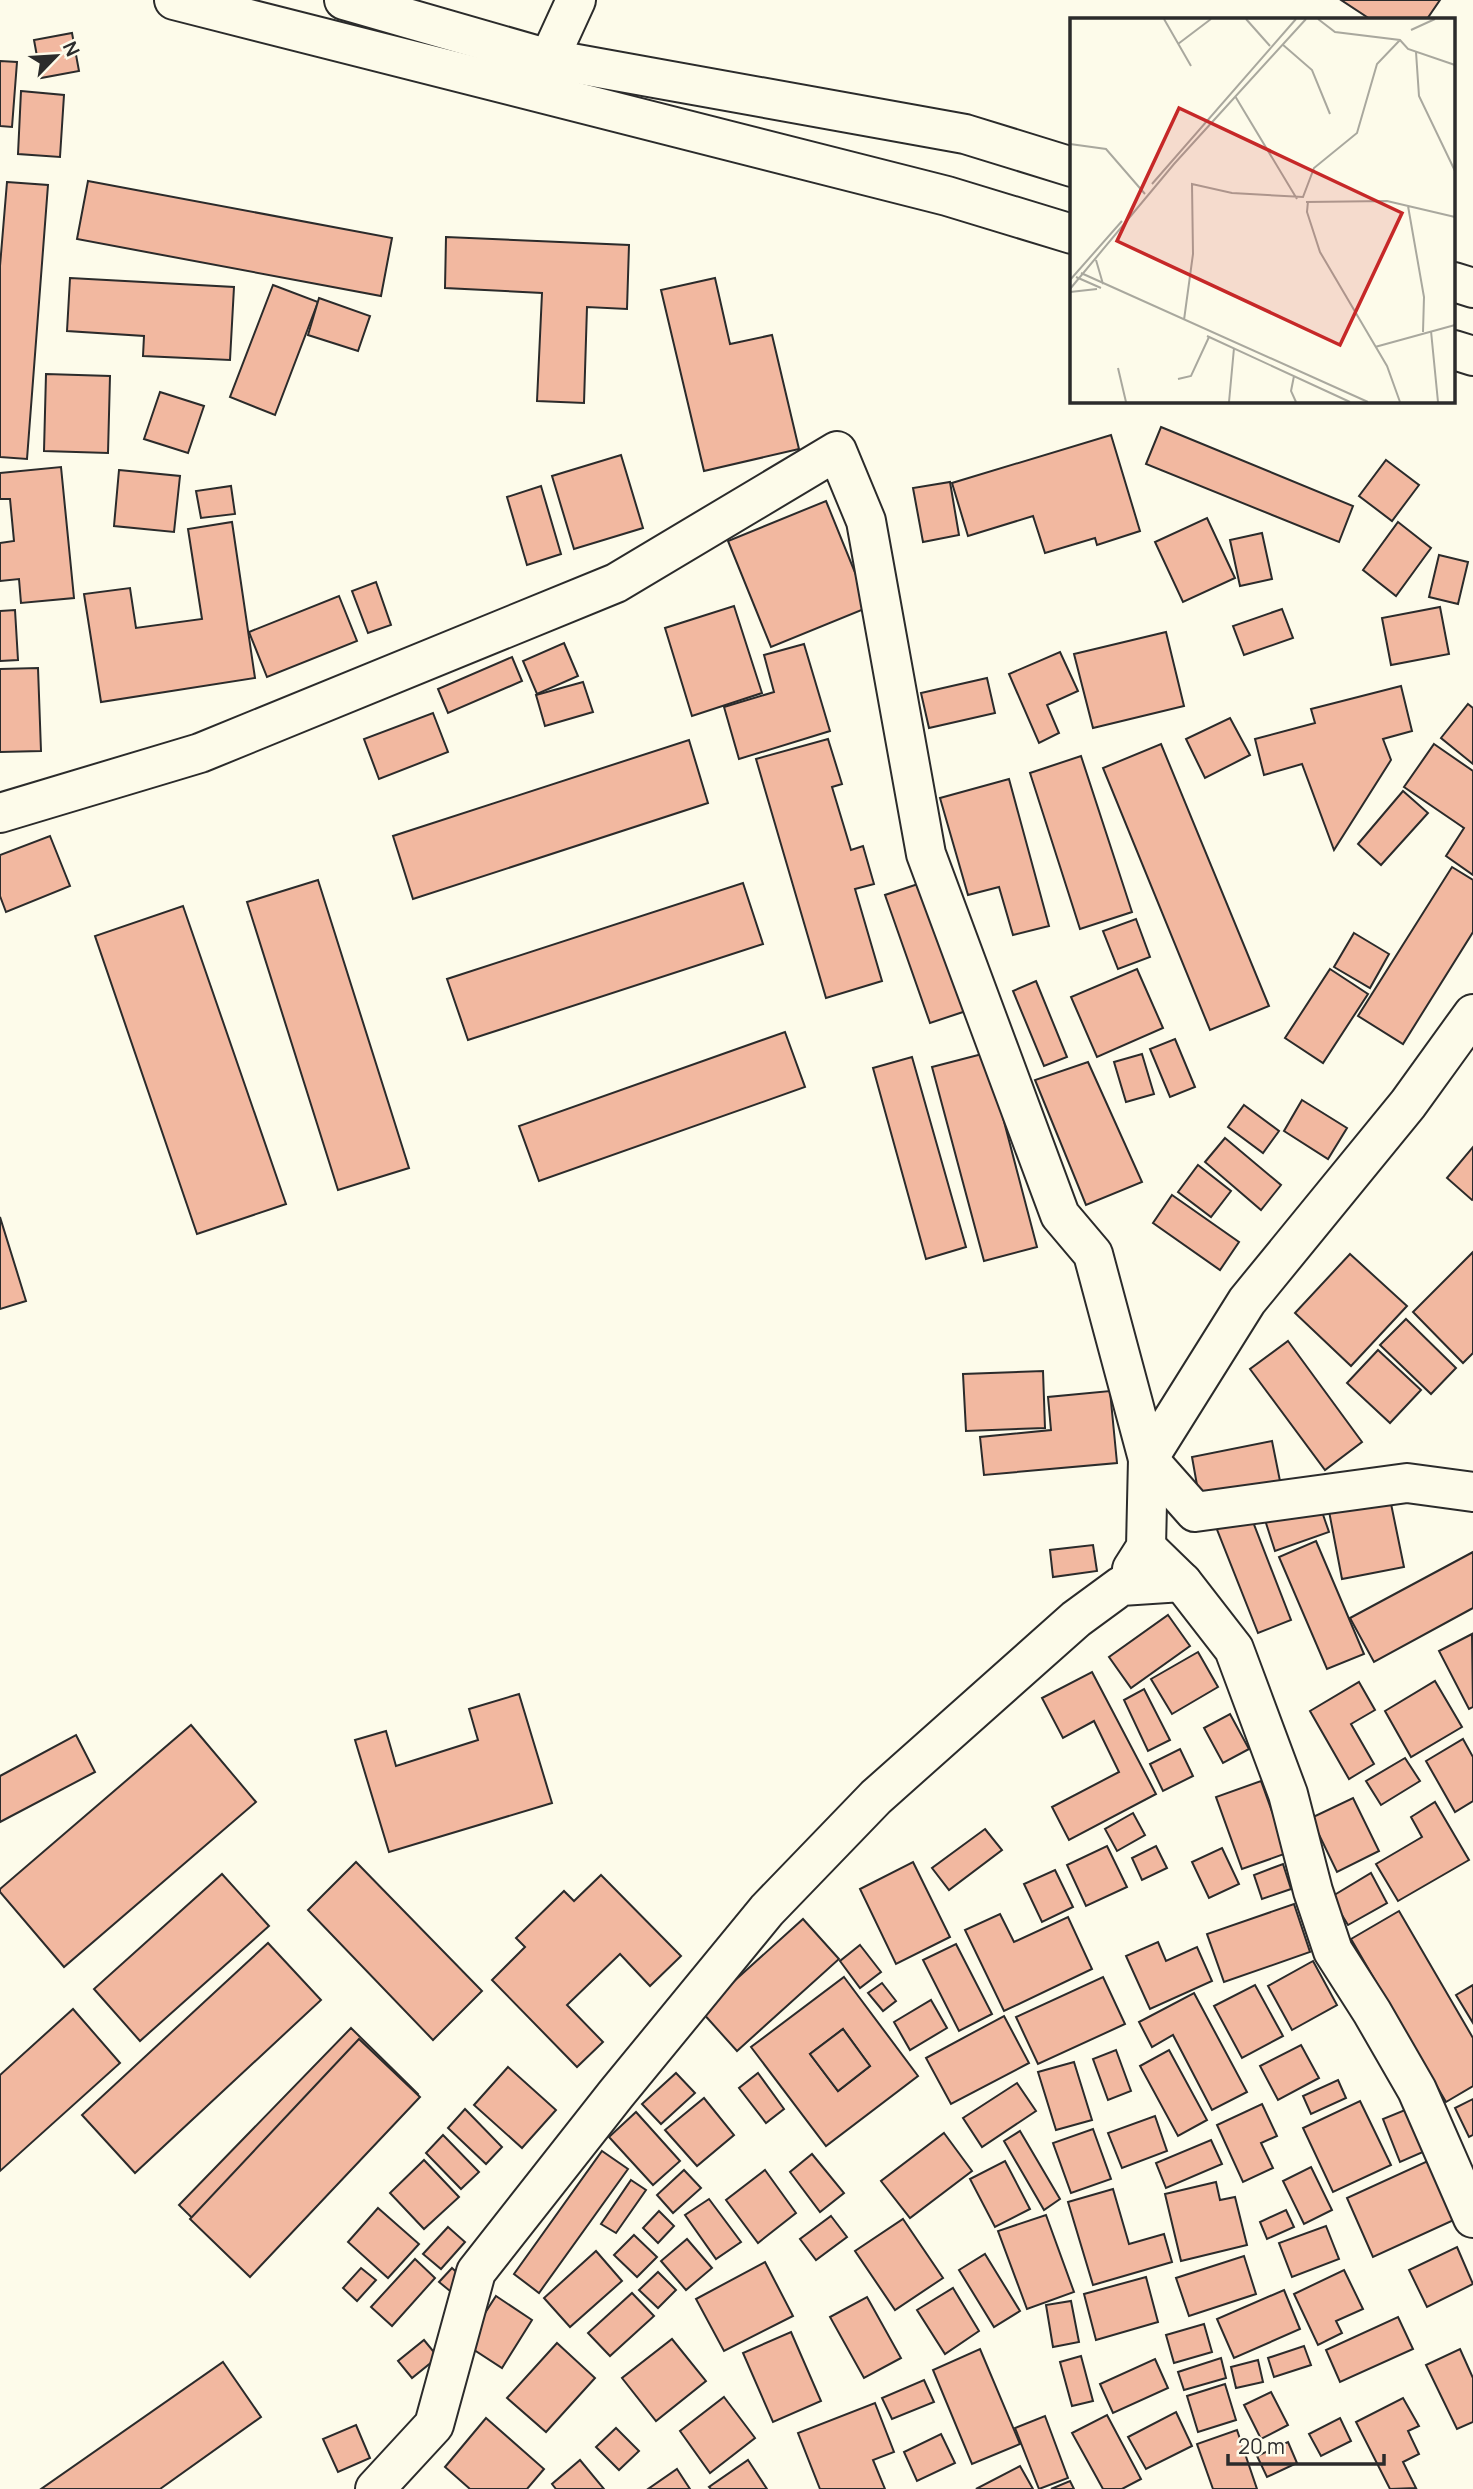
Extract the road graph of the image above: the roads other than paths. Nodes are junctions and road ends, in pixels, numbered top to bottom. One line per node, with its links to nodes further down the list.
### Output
1 (174, 0): 6 (street)
2 (345, 0): 4 (street)
3 (576, 0): 4 (street)
4 (549, 59): 5 (street)
5 (1070, 166)
6 (1070, 233)
7 (1456, 283): 8 (street)
8 (1473, 288)
9 (1456, 351): 10 (street)
10 (1473, 356)
11 (0, 813): 13 (street)
12 (1473, 1014): 13 (street)
13 (1148, 1460): 14 (street); 15 (street)
14 (1473, 1492)
15 (1146, 1547): 16 (street); 17 (street)
16 (1182, 1583): 17 (street); 18 (street)
17 (1121, 1586): 19 (street)
18 (1473, 2218)
19 (376, 2489)

